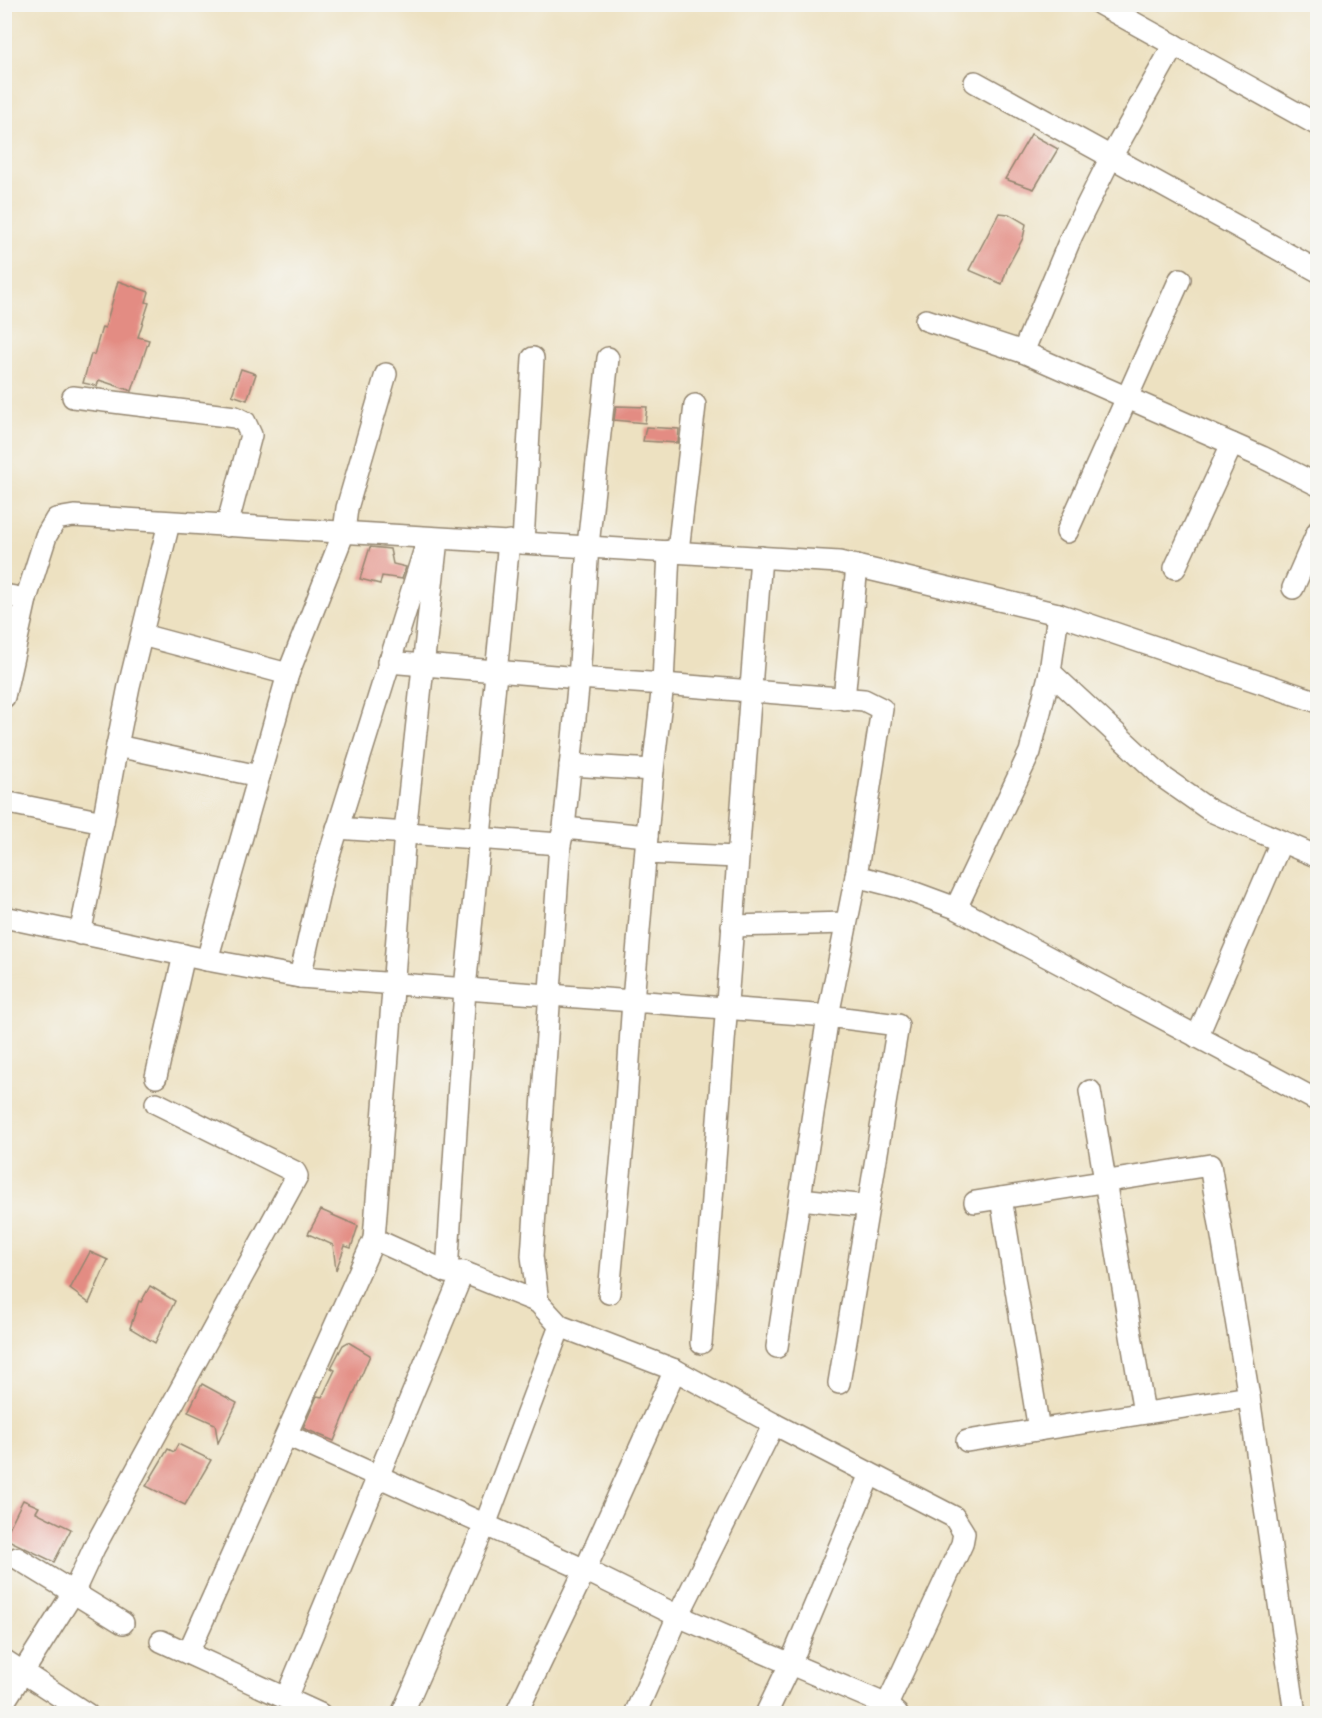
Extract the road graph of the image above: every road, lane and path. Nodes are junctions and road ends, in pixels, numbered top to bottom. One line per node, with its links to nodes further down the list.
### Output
1 (1100, 4): 2 (street)
2 (1174, 45): 4 (street); 5 (street)
3 (975, 81): 5 (street)
4 (1317, 125)
5 (1111, 157): 6 (street); 9 (street)
6 (1317, 271)
7 (1180, 279): 14 (street)
8 (926, 320): 9 (street)
9 (1023, 352): 14 (street)
10 (532, 358): 24 (street)
11 (608, 358): 25 (street)
12 (386, 374): 21 (street)
13 (73, 397): 19 (street)
14 (1127, 398): 16 (street); 22 (street)
15 (695, 405): 26 (street)
16 (1232, 444): 17 (street); 30 (street)
17 (1317, 485)
18 (169, 523): 19 (street); 33 (street); 35 (street)
19 (227, 526): 21 (street)
20 (1317, 531): 27 (street)
21 (344, 532): 23 (street); 40 (street)
22 (1067, 532)
23 (433, 539): 24 (street); 36 (street); 37 (street)
24 (516, 542): 25 (street); 38 (street)
25 (588, 546): 26 (street); 41 (street)
26 (674, 551): 28 (street); 42 (street)
27 (1313, 555): 31 (street)
28 (761, 556): 29 (street); 43 (street)
29 (857, 566): 34 (street); 45 (street)
30 (1174, 567)
31 (1293, 588)
32 (4, 595): 33 (street)
33 (26, 599): 44 (street)
34 (1058, 614): 39 (street); 46 (street)
35 (142, 635): 40 (street); 47 (street)
36 (388, 662): 37 (street); 53 (street)
37 (422, 665): 38 (street); 54 (street)
38 (495, 671): 41 (street); 56 (street)
39 (1050, 672): 57 (street); 62 (street)
40 (288, 674): 50 (street)
41 (579, 678): 42 (street); 48 (street)
42 (663, 684): 43 (street); 49 (street)
43 (751, 692): 45 (street); 59 (street)
44 (4, 697)
45 (844, 699): 61 (street)
46 (1317, 702)
47 (117, 747): 50 (street); 52 (street)
48 (570, 765): 49 (street); 55 (street)
49 (652, 770): 58 (street)
50 (259, 776): 68 (street)
51 (4, 802): 52 (street)
52 (103, 822): 66 (street)
53 (337, 828): 54 (street); 69 (street)
54 (405, 832): 56 (street); 70 (street)
55 (562, 836): 56 (street); 58 (street); 72 (street)
56 (480, 837): 71 (street)
57 (1281, 842): 60 (street); 76 (street)
58 (647, 845): 59 (street); 73 (street)
59 (737, 857): 65 (street)
60 (1317, 857)
61 (856, 876): 62 (street); 64 (street)
62 (956, 908): 76 (street)
63 (4, 917): 66 (street)
64 (846, 923): 65 (street); 75 (street)
65 (732, 926): 74 (street)
66 (80, 934): 67 (street)
67 (184, 955): 68 (street); 77 (street)
68 (207, 960): 69 (street)
69 (300, 977): 70 (street)
70 (394, 984): 71 (street); 86 (street)
71 (465, 989): 72 (street); 87 (street)
72 (551, 996): 73 (street); 89 (street)
73 (633, 1001): 74 (street); 88 (street)
74 (726, 1006): 75 (street); 91 (street)
75 (828, 1016): 83 (street); 85 (street)
76 (1197, 1037): 79 (street)
77 (156, 1077)
78 (1090, 1091): 81 (street)
79 (1317, 1101)
80 (156, 1103): 106 (street)
81 (1105, 1182): 82 (street); 95 (street); 96 (street)
82 (1001, 1198): 84 (street); 98 (street)
83 (800, 1199): 85 (street); 92 (street)
84 (975, 1202)
85 (868, 1206): 94 (street)
86 (374, 1239): 87 (street); 99 (street)
87 (455, 1272): 89 (street); 102 (street)
88 (609, 1293)
89 (538, 1302): 90 (street)
90 (560, 1326): 93 (street); 103 (street)
91 (701, 1343)
92 (777, 1347)
93 (675, 1370): 97 (street); 105 (street)
94 (839, 1383)
95 (1249, 1397): 96 (street); 123 (street)
96 (1144, 1413): 98 (street)
97 (774, 1424): 101 (street); 107 (street)
98 (1039, 1430): 100 (street)
99 (287, 1435): 102 (street); 110 (street)
100 (967, 1441)
101 (870, 1474): 112 (street); 116 (street)
102 (378, 1476): 103 (street); 114 (street)
103 (485, 1525): 105 (street); 119 (street)
104 (17, 1558): 106 (street)
105 (585, 1570): 107 (street); 120 (street)
106 (73, 1593): 108 (street); 113 (street)
107 (678, 1616): 112 (street); 121 (street)
108 (123, 1623)
109 (161, 1641): 110 (street)
110 (188, 1653): 114 (street)
111 (4, 1660): 113 (street)
112 (791, 1662): 116 (street); 122 (street)
113 (24, 1673): 115 (street); 117 (street)
114 (286, 1698): 118 (street)
115 (4, 1702)
116 (889, 1711)
117 (87, 1713)
118 (320, 1713)
119 (402, 1713)
120 (516, 1713)
121 (635, 1713)
122 (766, 1713)
123 (1295, 1713)

